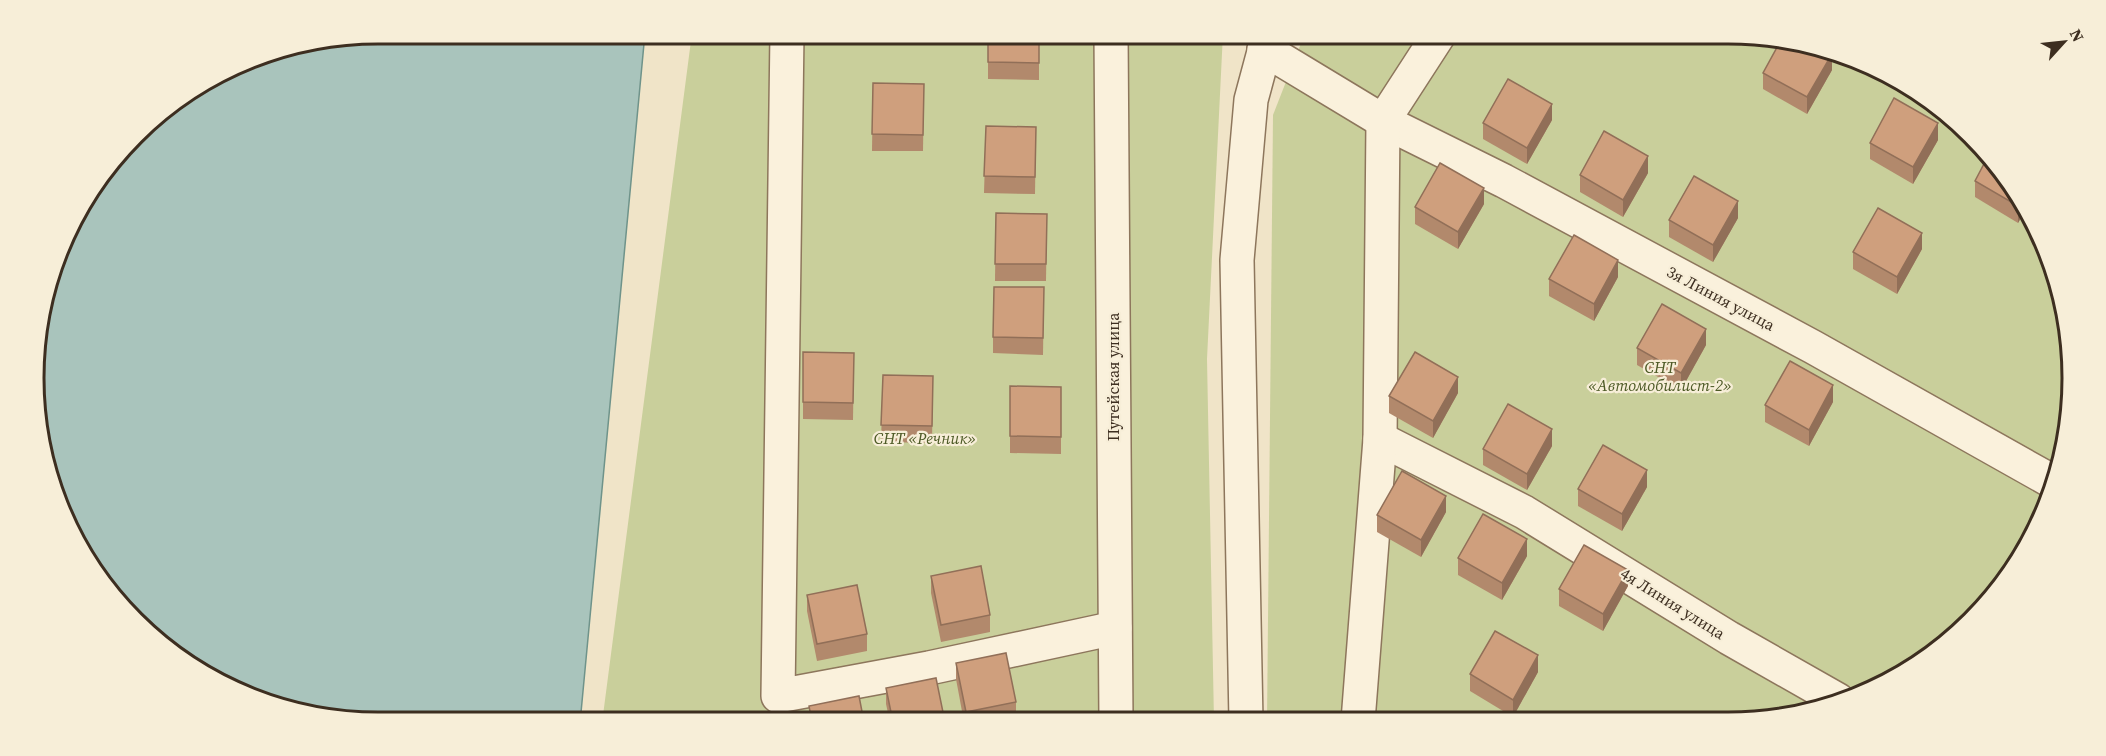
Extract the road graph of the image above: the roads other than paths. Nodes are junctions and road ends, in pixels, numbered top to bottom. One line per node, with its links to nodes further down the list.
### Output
1 (787, 44): 9 (street)
2 (1111, 44): 9 (street, Путейская улица)
3 (1266, 44): 12 (street)
4 (1271, 44): 6 (street, 3я Линия улица)
5 (1433, 44): 6 (street)
6 (1383, 121): 7 (street); 8 (street, 3я Линия улица)
7 (1380, 439): 10 (street, 4я Линия улица); 13 (street)
8 (2047, 479)
9 (1115, 628): 11 (street, Путейская улица)
10 (1831, 696)
11 (1116, 712)
12 (1246, 712)
13 (1359, 712)

